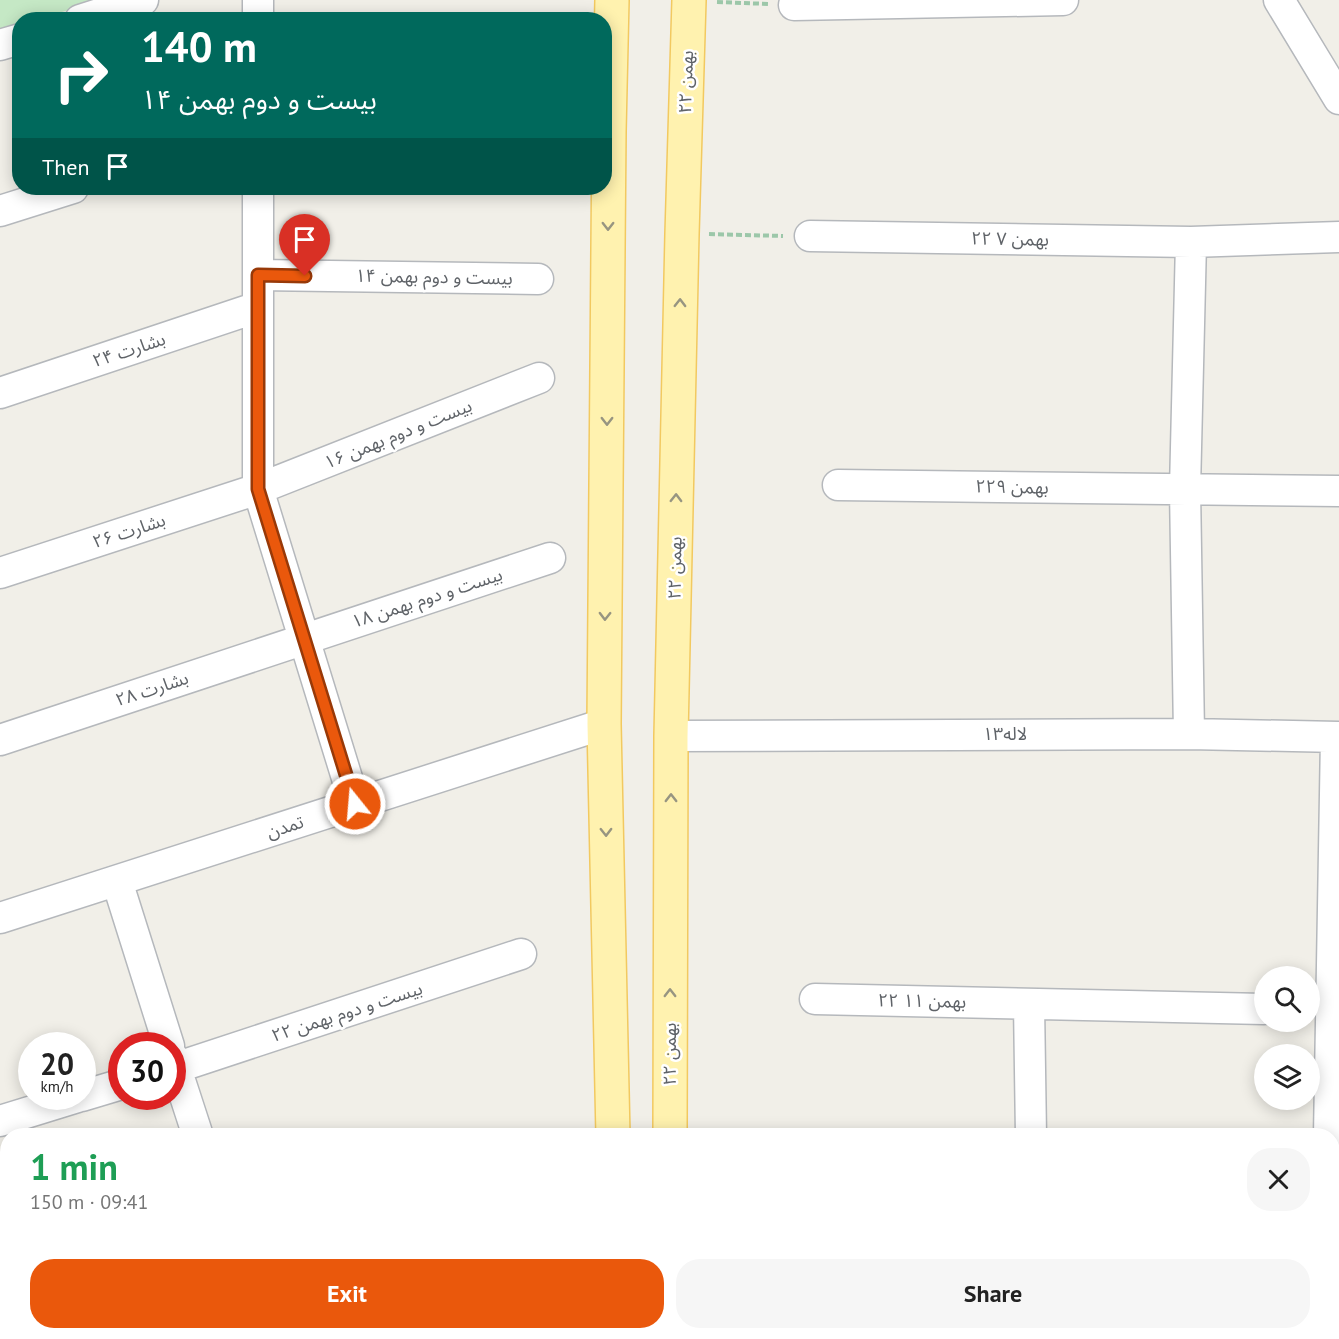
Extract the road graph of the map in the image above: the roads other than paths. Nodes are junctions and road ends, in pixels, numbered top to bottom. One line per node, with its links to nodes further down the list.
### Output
1 (142, 0): 6 (street)
2 (1063, 0): 5 (street)
3 (1279, 0): 7 (street)
4 (689, 1): 29 (main road, ۲۲ بهمن, one-way to 4)
5 (794, 5)
6 (105, 12)
7 (1339, 99)
8 (51, 195): 11 (street)
9 (258, 195): 15 (street)
10 (608, 195): 27 (main road, one-way to 27)
11 (0, 211)
12 (810, 236): 14 (street, ۲۲ بهمن ۷)
13 (1339, 237): 14 (street, ۲۲ بهمن ۷)
14 (1191, 242): 22 (street)
15 (258, 275): 16 (street, بیست و دوم بهمن ۱۴); 17 (street)
16 (538, 279)
17 (258, 308): 19 (street, بشارت ۲۴); 21 (street)
18 (539, 378): 21 (street, بیست و دوم بهمن ۱۶)
19 (0, 393)
20 (838, 485): 22 (street, ۲۲بهمن ۹)
21 (258, 489): 25 (street, بشارت ۲۶); 26 (street)
22 (1185, 489): 23 (street, ۲۲بهمن ۹); 28 (street)
23 (1339, 491)
24 (550, 558): 26 (street, بیست و دوم بهمن ۱۸)
25 (0, 573)
26 (304, 639): 31 (street, بشارت ۲۸); 32 (street)
27 (604, 724): 32 (street, تمدن); 47 (main road, one-way to 47)
28 (1190, 734): 29 (street, لاله۱۳); 30 (street, لاله۱۳)
29 (671, 736): 48 (main road, ۲۲ بهمن, one-way to 29)
30 (1337, 737): 33 (street)
31 (0, 740)
32 (355, 804): 34 (street, تمدن)
33 (1337, 811): 40 (street)
34 (117, 881): 35 (street, تمدن); 41 (street)
35 (0, 918)
36 (521, 954): 42 (street, بیست و دوم بهمن ۲۲)
37 (815, 999): 38 (street, ۲۲ بهمن ۱۱)
38 (1029, 1004): 39 (street, ۲۲ بهمن ۱۱); 49 (street)
39 (1254, 1009)
40 (1320, 1010): 50 (street)
41 (164, 1032)
42 (186, 1056)
43 (186, 1100): 46 (street)
44 (36, 1110): 45 (street)
45 (0, 1121)
46 (195, 1128)
47 (612, 1128)
48 (670, 1128)
49 (1031, 1128)
50 (1328, 1128)

